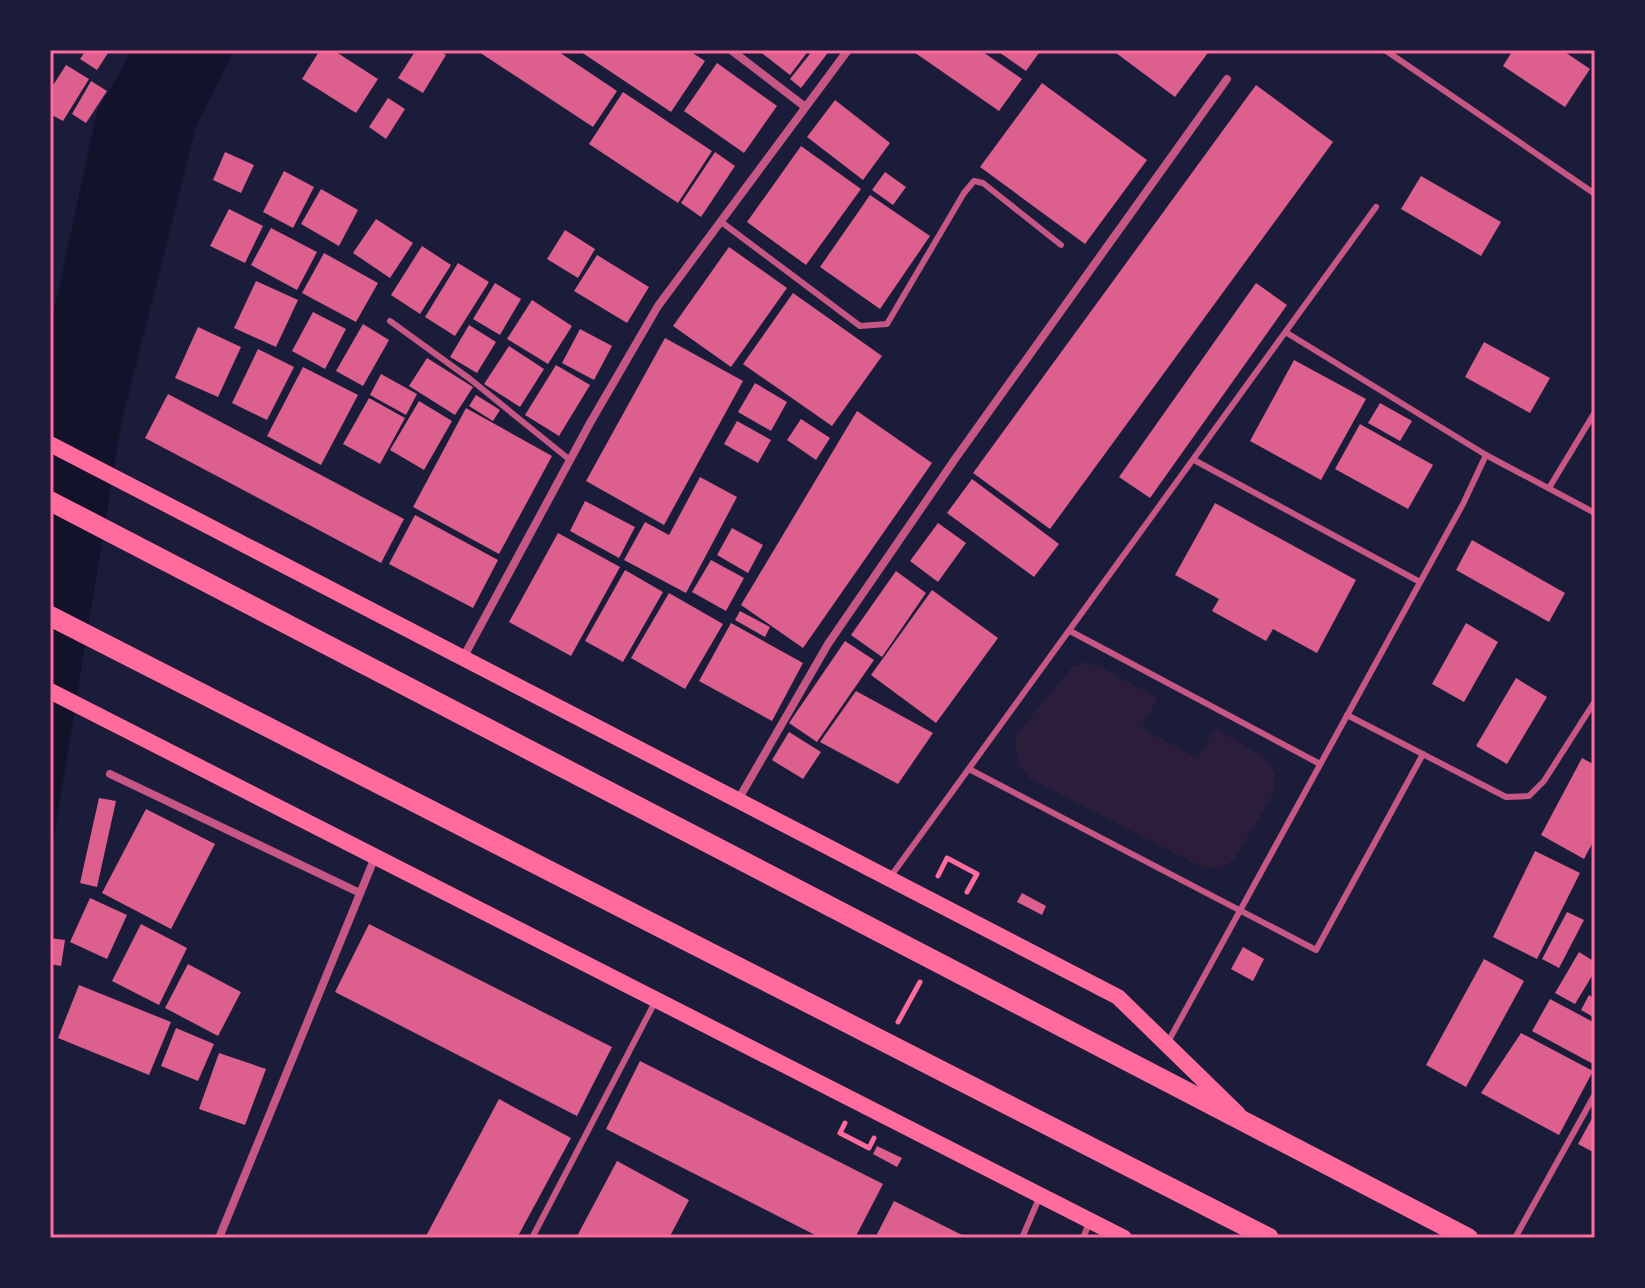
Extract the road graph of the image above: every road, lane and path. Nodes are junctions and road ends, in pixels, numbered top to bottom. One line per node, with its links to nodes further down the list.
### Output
1 (731, 50): 5 (street)
2 (848, 50): 5 (street)
3 (1385, 50): 6 (lane)
4 (1227, 79): 31 (street)
5 (804, 106): 8 (street)
6 (1595, 194)
7 (1376, 207): 11 (lane)
8 (720, 221): 9 (lane); 15 (street)
9 (1061, 245)
10 (390, 321): 15 (lane)
11 (1287, 333): 14 (lane); 16 (lane)
12 (1595, 412): 17 (lane)
13 (50, 444): 23 (main road)
14 (1486, 455): 17 (lane); 20 (lane)
15 (570, 460): 23 (street)
16 (1194, 460): 20 (lane); 22 (lane)
17 (1549, 488): 19 (lane)
18 (50, 501): 44 (main road)
19 (1595, 513)
20 (1420, 582): 26 (lane)
21 (50, 616): 55 (main road)
22 (1070, 631): 28 (lane); 29 (lane)
23 (463, 658): 31 (main road)
24 (50, 691): 32 (main road)
25 (1595, 701): 27 (lane)
26 (1347, 715): 27 (lane); 28 (lane)
27 (1423, 754): 37 (lane)
28 (1320, 764): 37 (lane)
29 (969, 769): 34 (lane); 37 (lane)
30 (110, 774): 35 (street)
31 (738, 800): 34 (main road)
32 (375, 857): 35 (street); 39 (main road)
33 (947, 858): 36 (path)
34 (889, 879): 41 (main road)
35 (360, 893): 48 (street)
36 (963, 901)
37 (1239, 911): 41 (lane)
38 (927, 969): 40 (path)
39 (656, 1000): 46 (main road); 49 (lane)
40 (898, 1024)
41 (1167, 1045): 44 (main road)
42 (1595, 1094): 57 (lane)
43 (847, 1119): 45 (path)
44 (1248, 1124): 56 (main road)
45 (869, 1148)
46 (1040, 1196): 47 (main road); 52 (lane)
47 (1090, 1221): 53 (lane); 54 (main road)
48 (219, 1238)
49 (532, 1238)
50 (773, 1238): 51 (lane)
51 (780, 1238)
52 (1022, 1238)
53 (1083, 1238)
54 (1124, 1238)
55 (1269, 1238)
56 (1468, 1238)
57 (1515, 1238)

